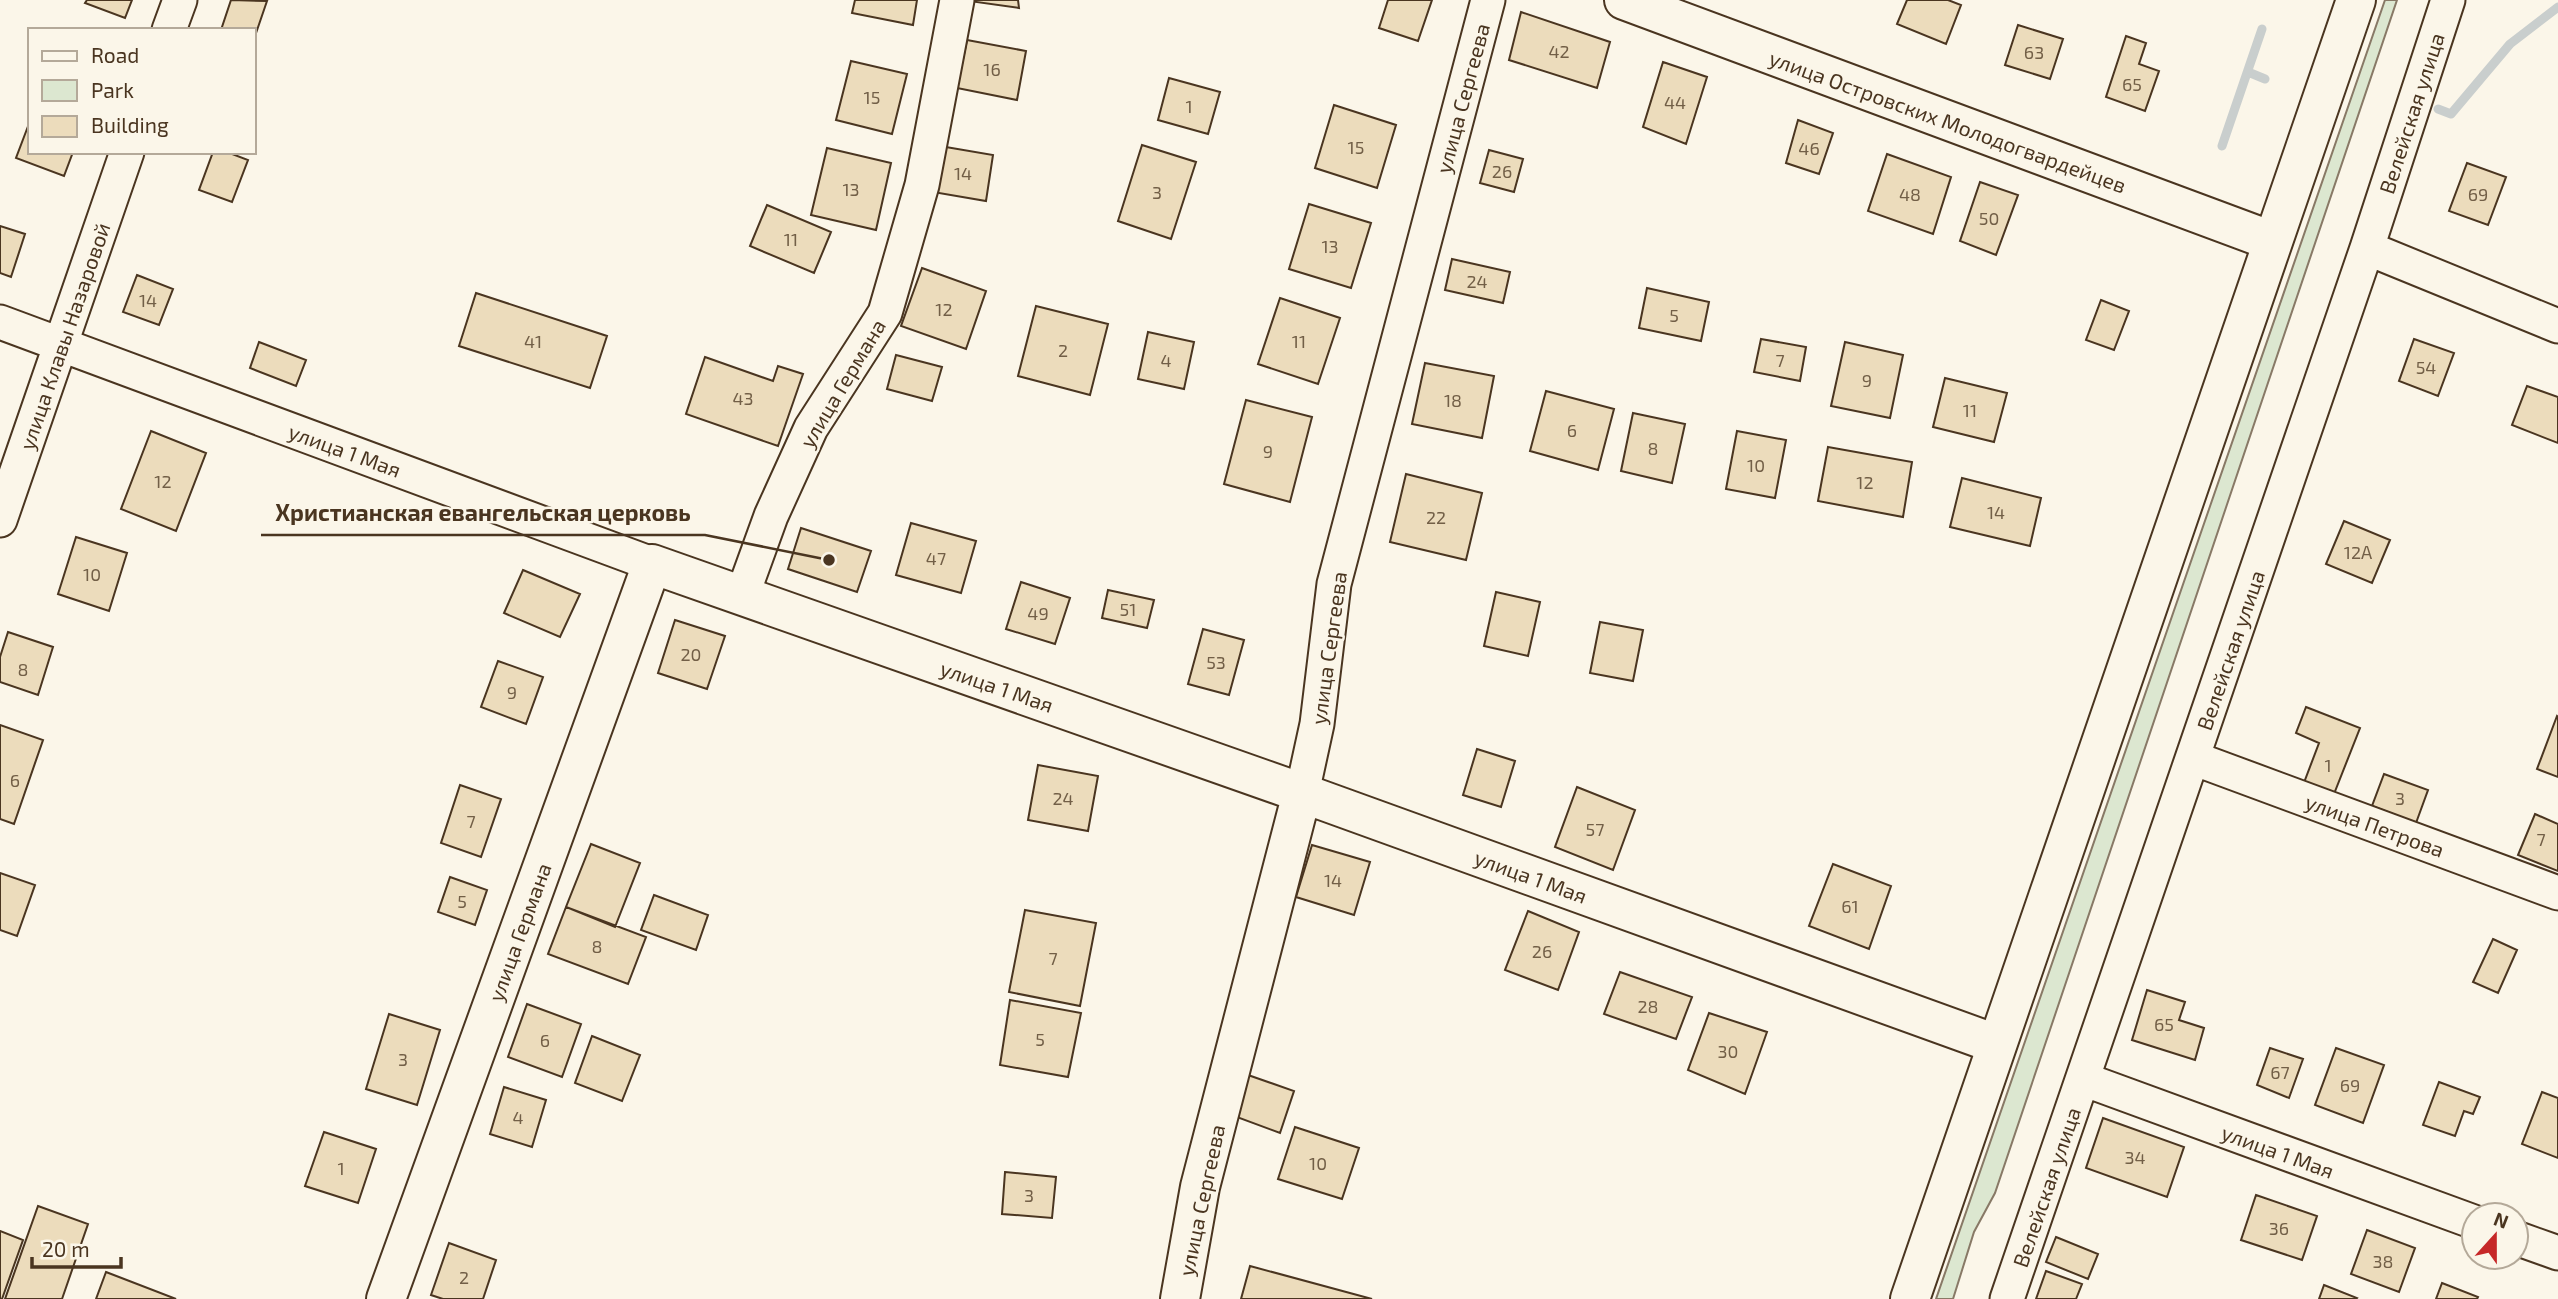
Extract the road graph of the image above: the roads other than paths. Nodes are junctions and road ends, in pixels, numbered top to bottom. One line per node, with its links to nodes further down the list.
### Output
1 (180, 0): 7 (street)
2 (957, 0): 16 (street, улица Германа)
3 (1488, 0): 18 (street, улица Сергеева)
4 (1624, 0): 9 (main road, улица Островских Молодогвардейцев)
5 (2356, 0): 9 (main road)
6 (2448, 0): 10 (street, Велейская улица)
7 (170, 28)
8 (126, 154): 13 (street, улица Клавы Назаровой)
9 (2272, 241): 20 (main road)
10 (2367, 248): 12 (street); 17 (street, Велейская улица)
11 (0, 322): 13 (street, улица 1 Мая)
12 (2558, 326)
13 (62, 346): 14 (street, улица Клавы Назаровой); 15 (street, улица 1 Мая)
14 (0, 520)
15 (652, 564): 16 (main road, улица 1 Мая); 25 (main road, улица Германа)
16 (742, 596): 18 (main road, улица 1 Мая)
17 (2193, 758): 19 (street, улица Петрова); 21 (street, Велейская улица)
18 (1302, 793): 20 (main road, улица 1 Мая); 26 (main road, улица Сергеева)
19 (2558, 893)
20 (1996, 1044): 27 (main road)
21 (2083, 1079): 22 (street, улица 1 Мая); 28 (street, Велейская улица)
22 (2460, 1217)
23 (2530, 1243): 24 (street)
24 (2558, 1253)
25 (386, 1299)
26 (1180, 1299)
27 (1910, 1299)
28 (2007, 1299)

